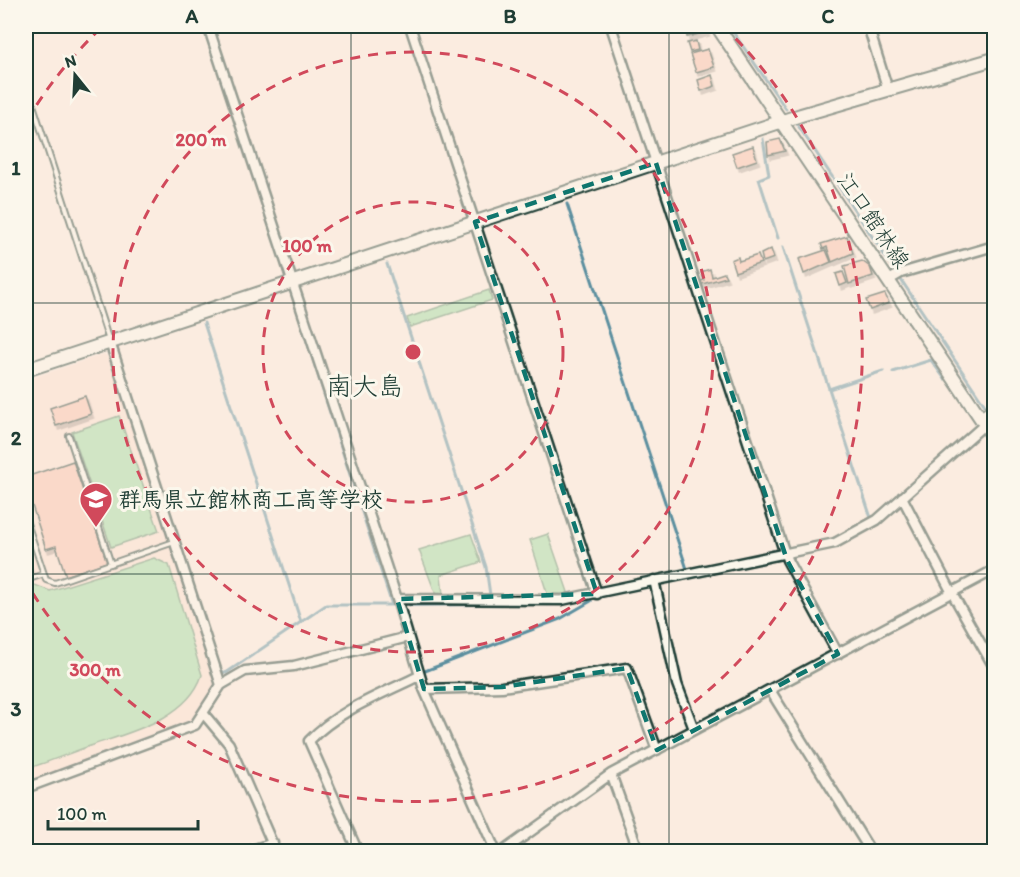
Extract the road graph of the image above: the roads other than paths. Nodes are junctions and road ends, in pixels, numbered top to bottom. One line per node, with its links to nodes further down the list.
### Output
1 (208, 26): 14 (street)
2 (410, 26): 11 (street)
3 (611, 26): 10 (street)
4 (717, 26): 9 (street, 江口館林線)
5 (868, 26): 8 (street)
6 (994, 59): 8 (street)
7 (26, 83): 15 (lane)
8 (888, 90): 9 (street)
9 (781, 122): 10 (street); 13 (street, 江口館林線)
10 (656, 163): 11 (street); 24 (street)
11 (475, 222): 14 (street); 31 (street)
12 (994, 246): 13 (street)
13 (889, 280): 18 (street, 江口館林線)
14 (294, 283): 15 (street); 32 (street)
15 (110, 342): 16 (street); 23 (street)
16 (26, 370)
17 (994, 407): 18 (street)
18 (983, 421): 20 (street, 江口館林線); 21 (street)
19 (69, 436): 25 (lane)
20 (994, 438)
21 (902, 496): 24 (street); 30 (street)
22 (26, 520): 27 (lane)
23 (174, 542): 25 (lane); 37 (street)
24 (785, 555): 29 (street); 34 (street)
25 (111, 564): 27 (lane)
26 (994, 570): 30 (street)
27 (44, 574): 28 (lane)
28 (26, 580)
29 (654, 580): 31 (street); 41 (street)
30 (952, 593): 34 (street); 35 (street)
31 (597, 594): 32 (street)
32 (397, 599): 33 (street)
33 (408, 637): 36 (street); 37 (street)
34 (838, 654): 39 (street)
35 (994, 667)
36 (419, 676): 38 (street); 47 (street)
37 (221, 685): 40 (street)
38 (424, 689): 42 (street); 48 (street)
39 (770, 690): 41 (street); 51 (street)
40 (203, 713): 44 (street); 45 (street)
41 (694, 729): 42 (street)
42 (657, 750): 43 (street)
43 (611, 774): 49 (street); 50 (street)
44 (26, 788)
45 (275, 847): 46 (street)
46 (246, 852)
47 (358, 852)
48 (496, 852)
49 (502, 852)
50 (639, 852)
51 (871, 852)

